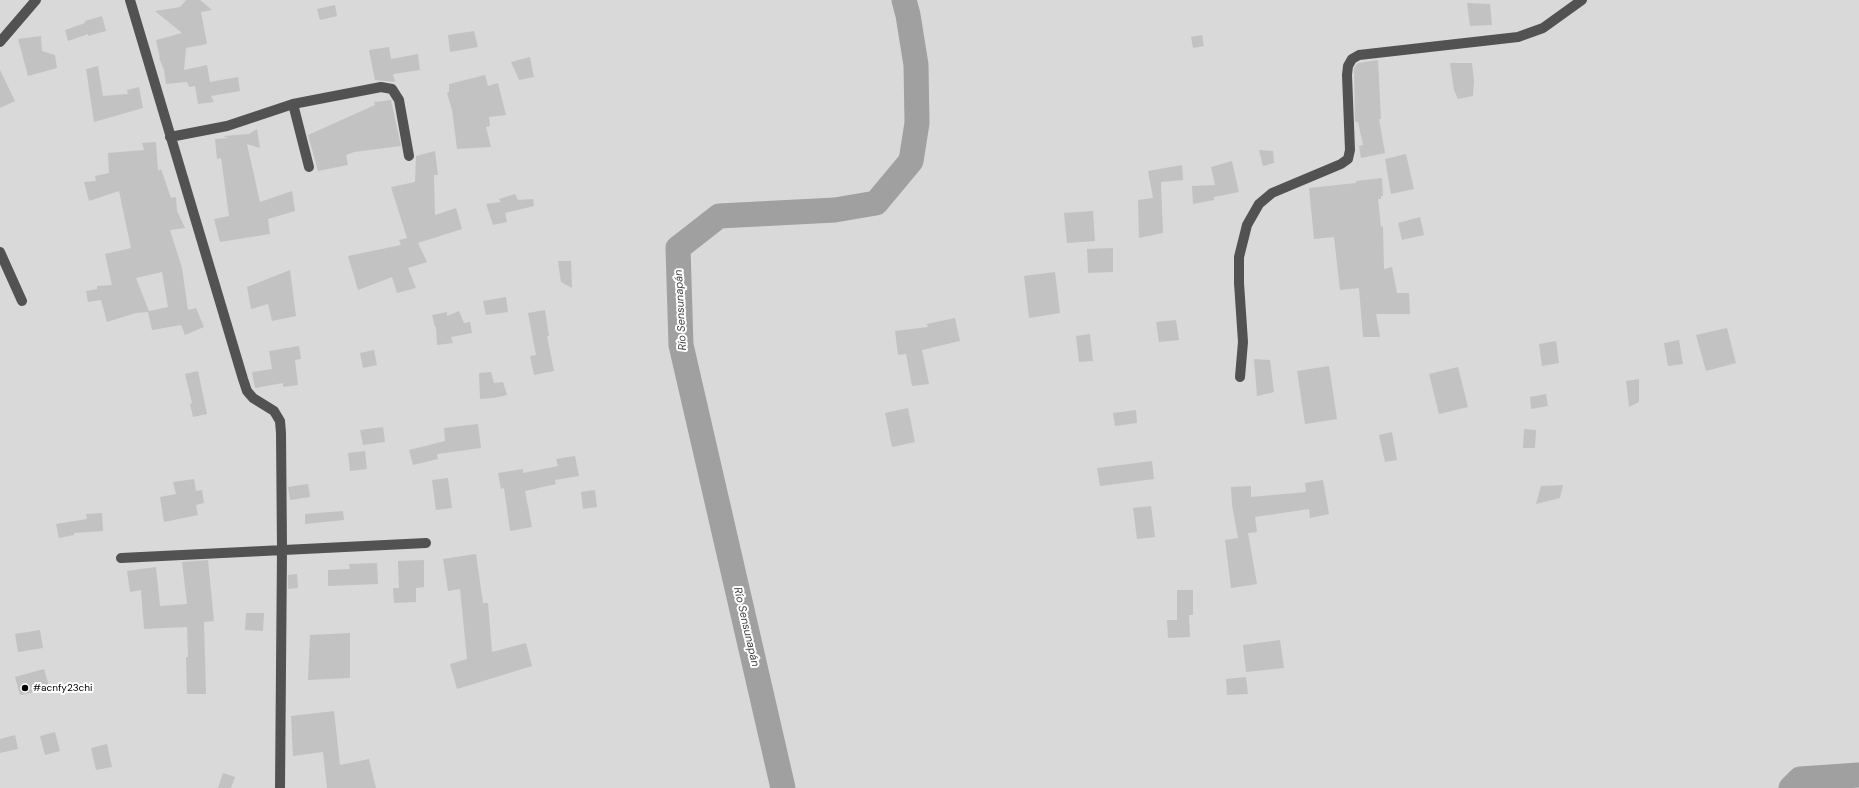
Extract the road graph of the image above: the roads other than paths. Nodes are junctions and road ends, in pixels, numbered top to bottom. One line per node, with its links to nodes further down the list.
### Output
1 (36, 0): 4 (street)
2 (130, 0): 6 (street)
3 (1582, 0): 11 (street)
4 (0, 42)
5 (293, 104): 6 (street); 7 (street); 8 (street)
6 (170, 137): 13 (street)
7 (409, 156)
8 (309, 167)
9 (0, 252): 10 (street)
10 (22, 301)
11 (1240, 377)
12 (426, 543): 13 (street)
13 (282, 549): 14 (street); 15 (street)
14 (121, 558)
15 (280, 788)

